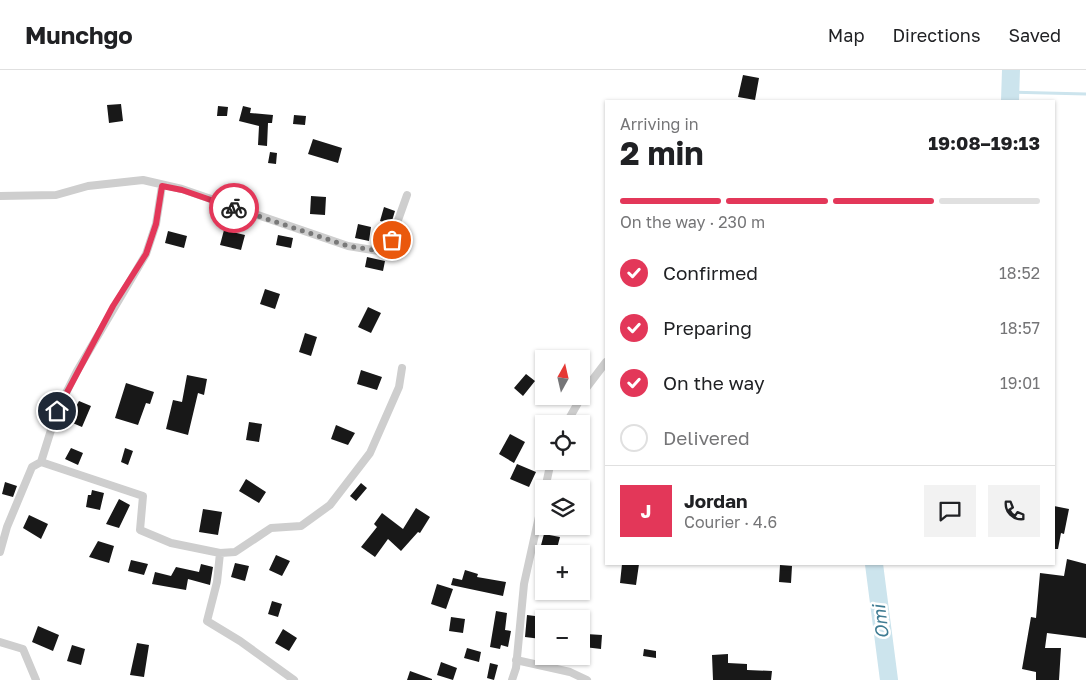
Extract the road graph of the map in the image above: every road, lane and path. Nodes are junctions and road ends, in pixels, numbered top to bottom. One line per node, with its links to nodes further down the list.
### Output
1 (162, 186): 2 (street); 3 (street); 7 (street)
2 (407, 195)
3 (0, 196)
4 (605, 363): 6 (street)
5 (402, 368): 11 (street)
6 (571, 415)
7 (42, 462): 9 (street); 11 (street)
8 (535, 534): 13 (street)
9 (3, 536): 10 (street)
10 (0, 552)
11 (220, 553): 15 (street)
12 (0, 642): 14 (street)
13 (516, 660): 16 (street); 17 (street)
14 (36, 680)
15 (294, 680)
16 (512, 680)
17 (587, 680)

